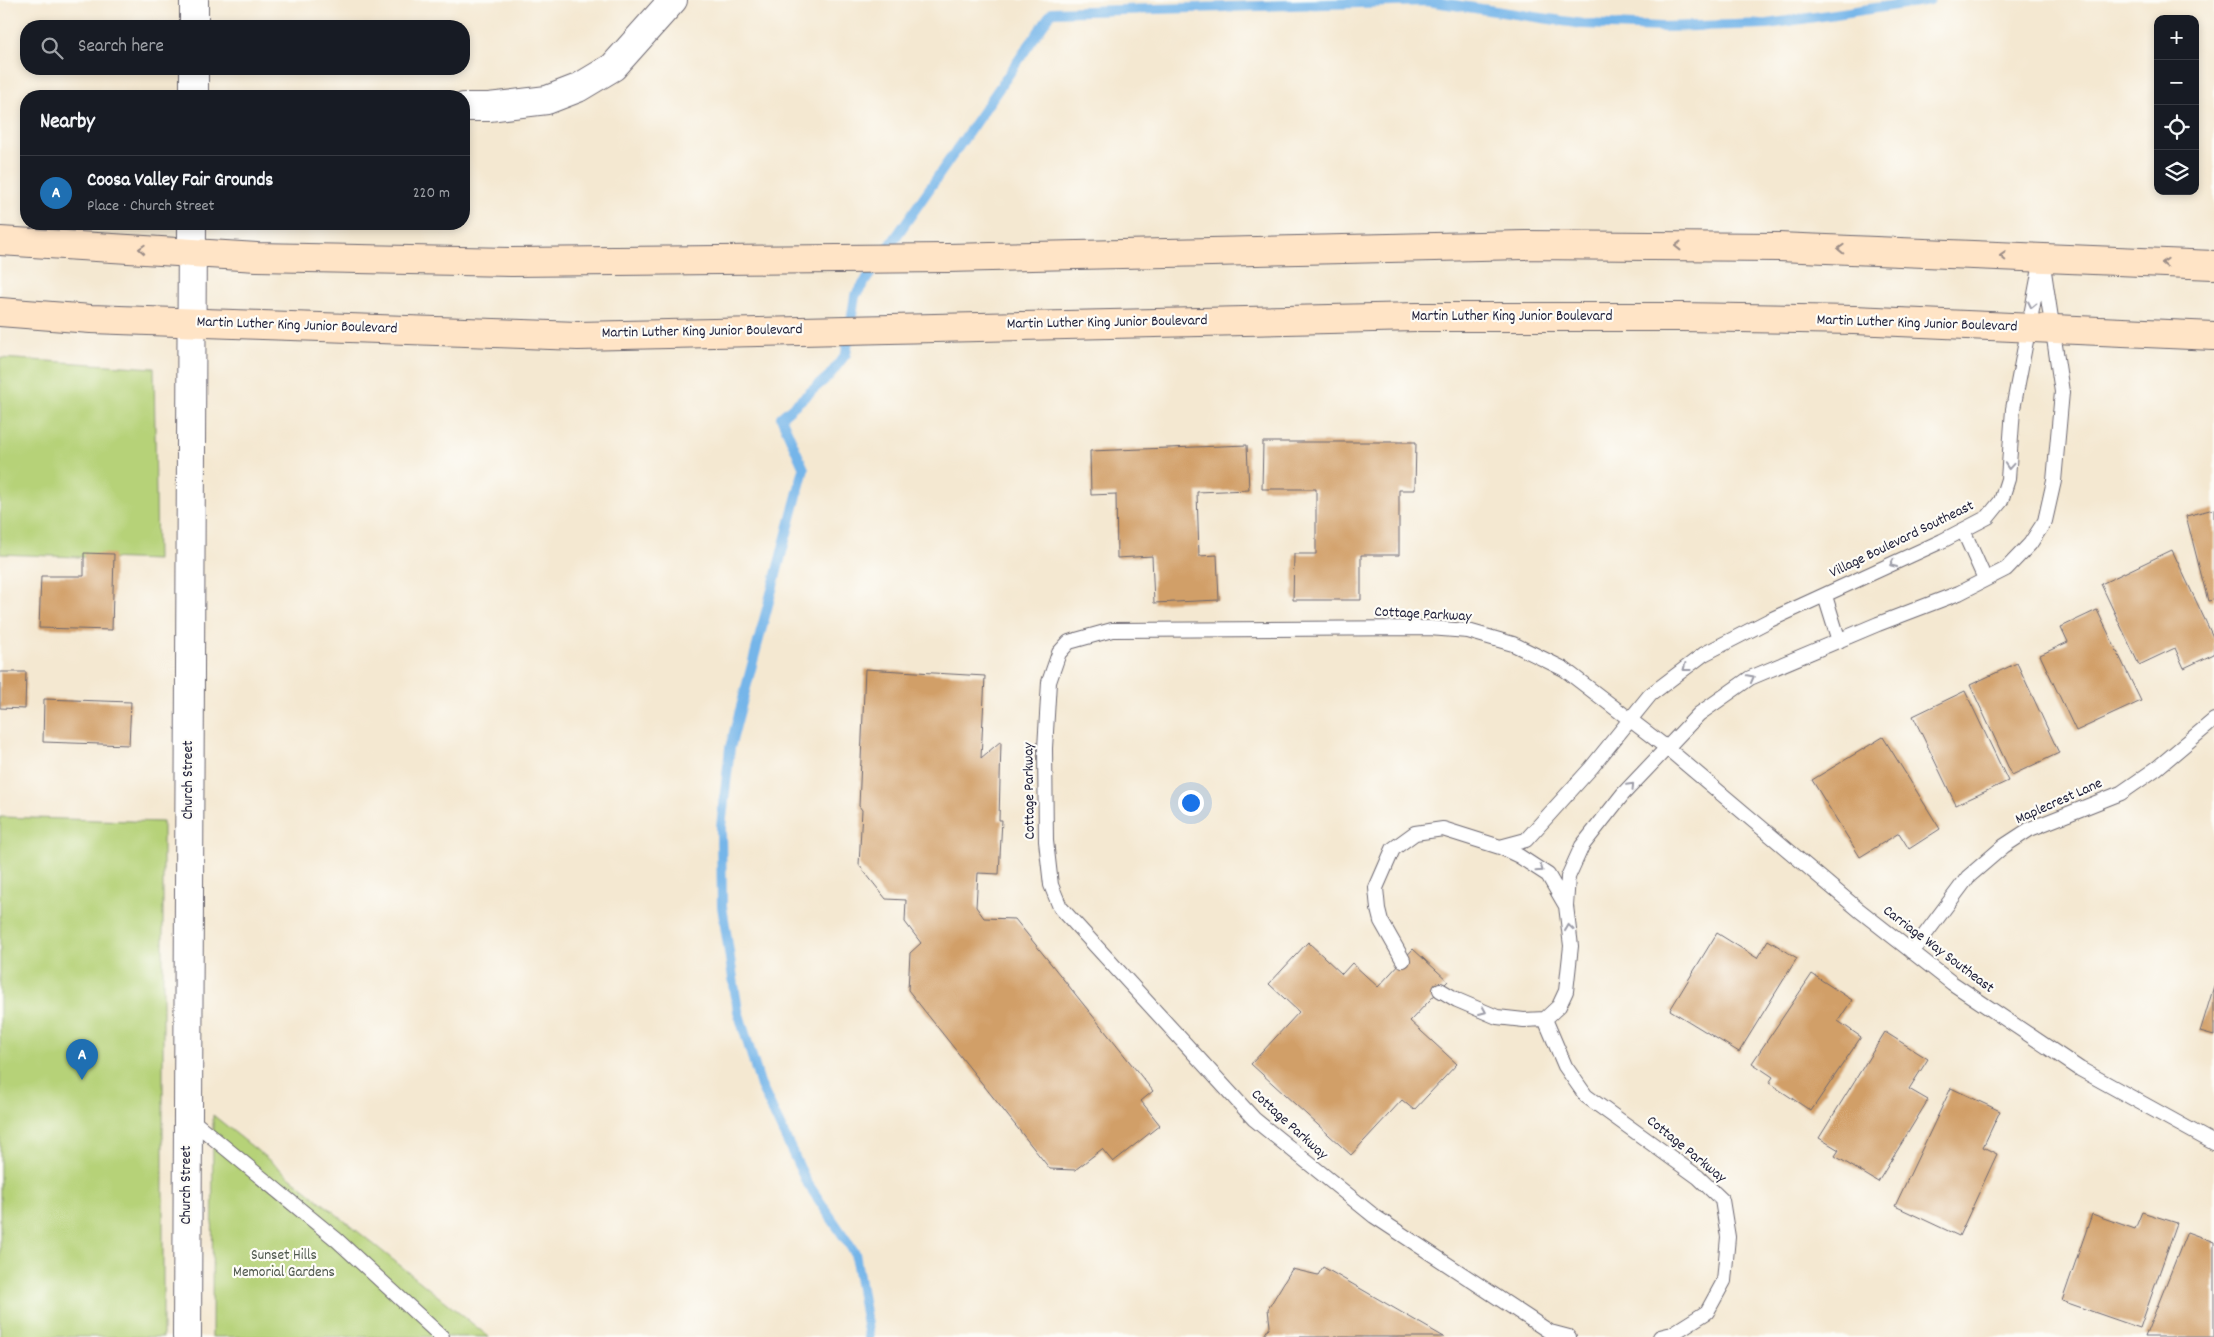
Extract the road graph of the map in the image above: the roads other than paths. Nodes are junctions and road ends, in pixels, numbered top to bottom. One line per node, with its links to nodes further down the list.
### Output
1 (194, 0): 3 (street)
2 (674, 0): 6 (street)
3 (194, 20)
4 (194, 75): 5 (street)
5 (194, 90)
6 (470, 107)
7 (192, 230): 9 (street, Church Street)
8 (0, 241): 9 (main road, one-way to 8)
9 (191, 252): 10 (main road, one-way to 9); 13 (street, Church Street)
10 (2042, 258): 11 (main road, one-way to 10); 14 (lane, Village Boulevard Southeast, one-way to 14); 14 (lane, Village Boulevard Southeast)
11 (2214, 265)
12 (0, 312): 13 (main road, Martin Luther King Junior Boulevard)
13 (191, 322): 14 (main road, Martin Luther King Junior Boulevard); 29 (street, Church Street)
14 (2040, 328): 15 (main road, Martin Luther King Junior Boulevard); 16 (lane, Village Boulevard Southeast, one-way to 16); 17 (lane, Village Boulevard Southeast)
15 (2214, 336)
16 (1963, 530): 17 (lane); 18 (lane, Village Boulevard Southeast, one-way to 18)
17 (1985, 579): 19 (lane, Village Boulevard Southeast)
18 (1825, 596): 19 (lane); 20 (lane, Village Boulevard Southeast, one-way to 20)
19 (1839, 641): 22 (lane, Village Boulevard Southeast, one-way to 19)
20 (1630, 719): 22 (lane, Cottage Parkway); 23 (lane, Village Boulevard Southeast); 33 (lane, Cottage Parkway)
21 (2214, 720): 25 (lane, Maplecrest Lane)
22 (1667, 748): 24 (lane, Village Boulevard Southeast, one-way to 22); 25 (lane, Carriage Way Southeast)
23 (1500, 847): 24 (lane, Village Boulevard Southeast, one-way to 24); 26 (lane, Village Boulevard Southeast)
24 (1566, 906): 28 (lane, Village Boulevard Southeast, one-way to 24)
25 (1912, 952): 30 (lane, Carriage Way Southeast)
26 (1403, 960)
27 (1440, 990): 28 (lane, one-way to 28)
28 (1545, 1019): 34 (lane, Cottage Parkway)
29 (188, 1117): 31 (street, Church Street); 32 (lane)
30 (2214, 1143)
31 (187, 1337)
32 (442, 1337)
33 (1569, 1337)
34 (1660, 1337)

